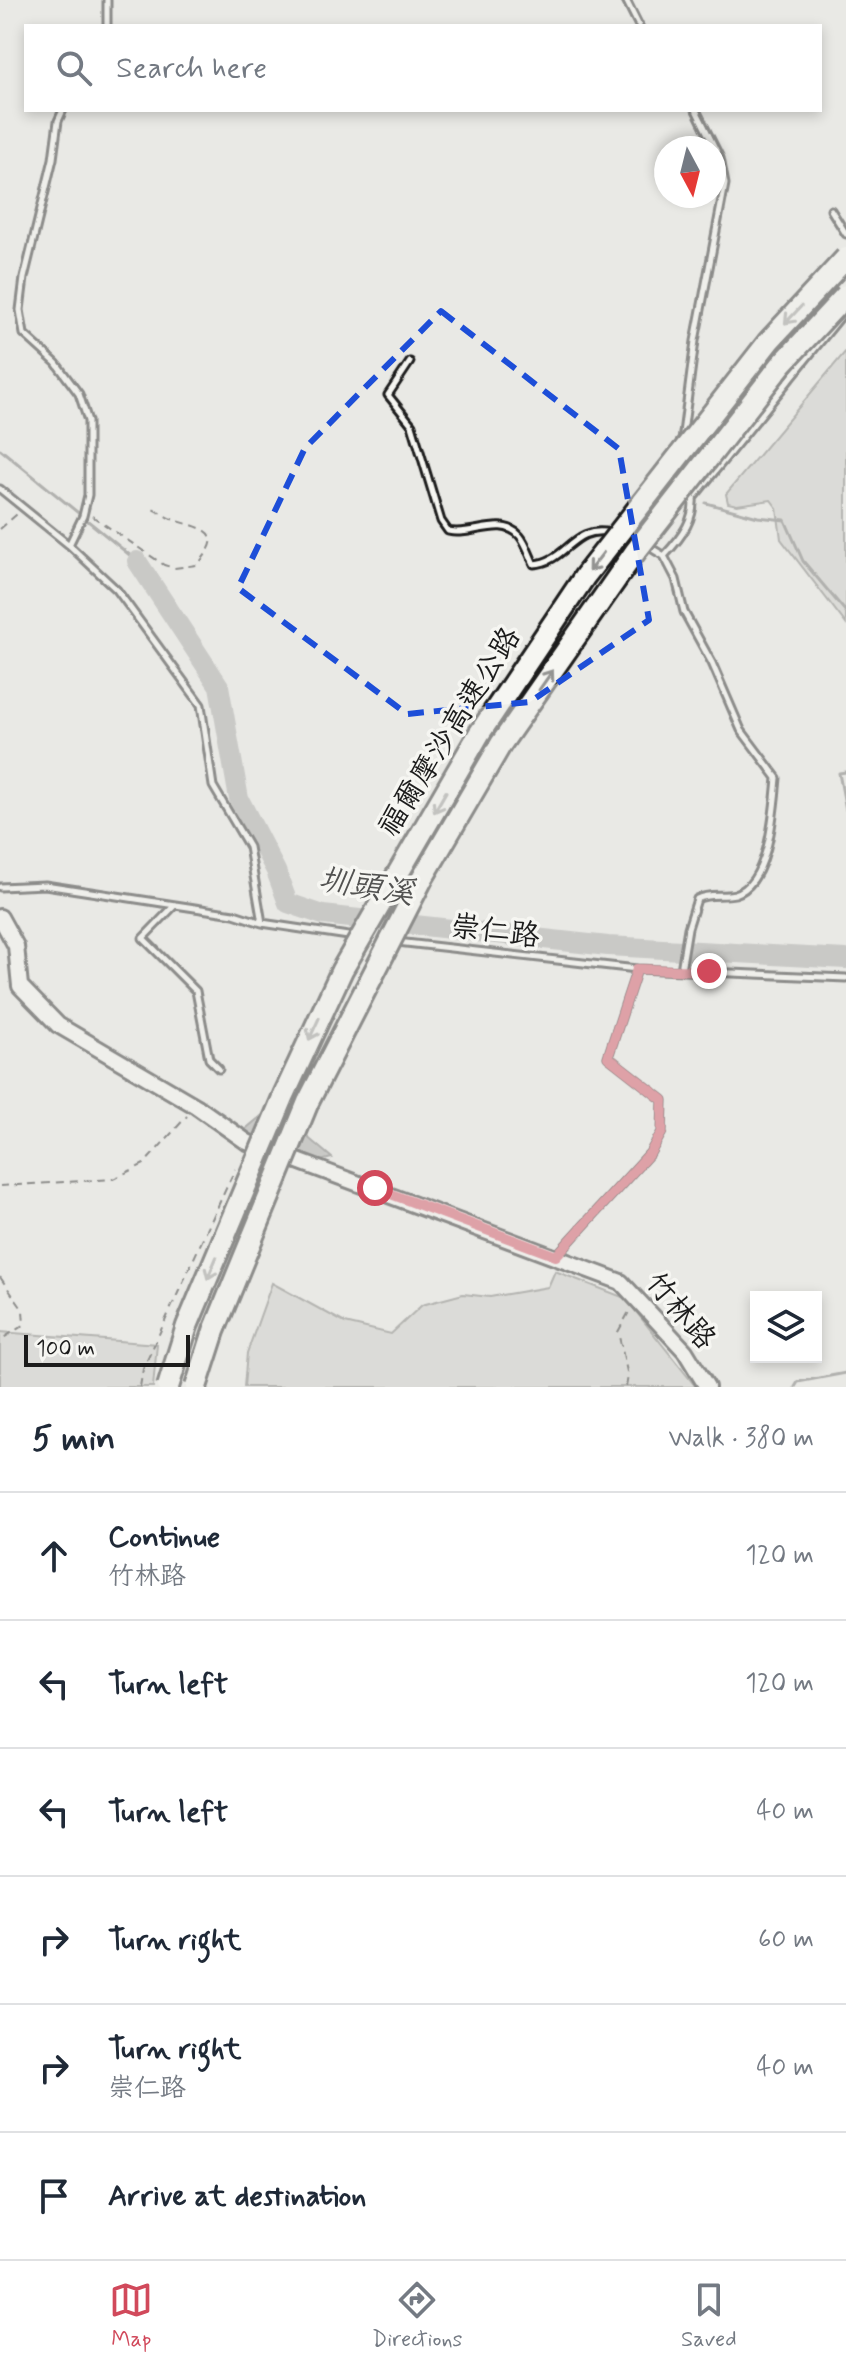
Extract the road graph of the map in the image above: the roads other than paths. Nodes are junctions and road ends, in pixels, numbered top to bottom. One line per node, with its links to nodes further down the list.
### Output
1 (107, 0): 3 (lane)
2 (626, 0): 4 (lane)
3 (107, 24)
4 (638, 24)
5 (62, 112): 19 (lane)
6 (697, 112): 13 (lane)
7 (831, 210): 8 (lane)
8 (846, 234)
9 (846, 258): 30 (highway, 福爾摩沙高速公路, one-way to 30, bridge)
10 (846, 295): 31 (highway, 福爾摩沙高速公路, one-way to 10, bridge)
11 (846, 310): 16 (lane)
12 (410, 362): 17 (lane)
13 (686, 462)
14 (689, 476): 16 (lane)
15 (0, 489): 19 (lane)
16 (693, 497): 20 (lane)
17 (624, 536)
18 (635, 538): 20 (lane)
19 (69, 545): 24 (lane)
20 (664, 556): 25 (lane)
21 (0, 887): 22 (lane, 崇仁路)
22 (176, 905): 24 (lane, 崇仁路); 28 (lane)
23 (0, 917): 29 (street, 竹林路)
24 (262, 923): 26 (lane, 崇仁路)
25 (682, 968): 26 (lane, 崇仁路); 27 (lane, 崇仁路)
26 (637, 969): 29 (lane)
27 (846, 978)
28 (219, 1069)
29 (556, 1256): 32 (street, 竹林路)
30 (168, 1387)
31 (196, 1387)
32 (707, 1387)

